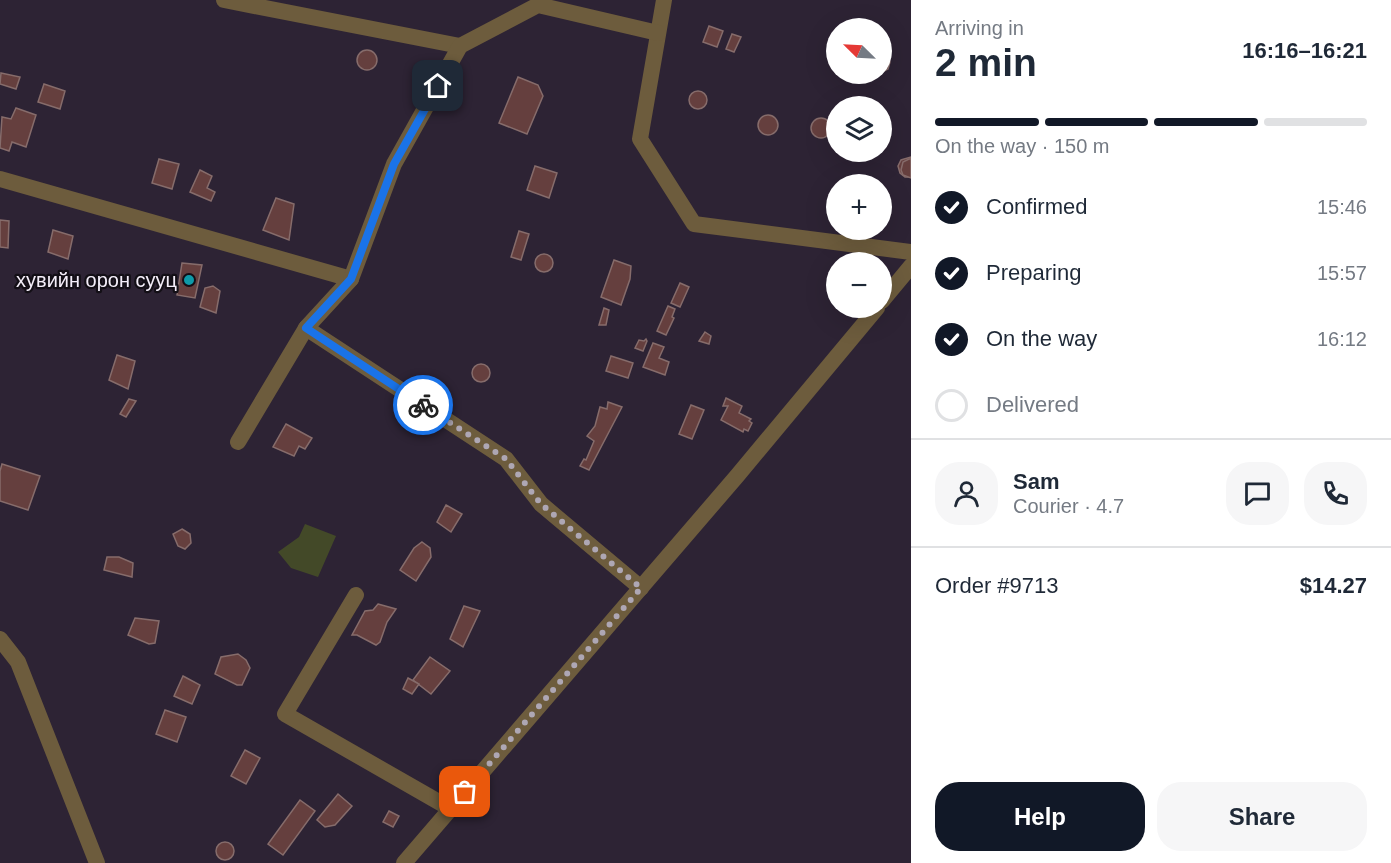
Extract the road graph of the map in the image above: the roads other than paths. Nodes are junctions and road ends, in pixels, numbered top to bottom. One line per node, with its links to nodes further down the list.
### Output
1 (224, 0): 4 (street)
2 (664, 0): 3 (street)
3 (658, 33): 4 (street); 6 (street)
4 (459, 46): 8 (street)
5 (0, 178): 8 (street)
6 (911, 252)
7 (911, 266): 9 (street)
8 (351, 279): 11 (street)
9 (892, 289)
10 (869, 318): 13 (street)
11 (306, 328): 12 (street); 13 (street)
12 (238, 441)
13 (641, 588): 16 (street)
14 (356, 595): 16 (street)
15 (0, 639): 17 (street)
16 (451, 809): 18 (street)
17 (97, 863)
18 (404, 863)

